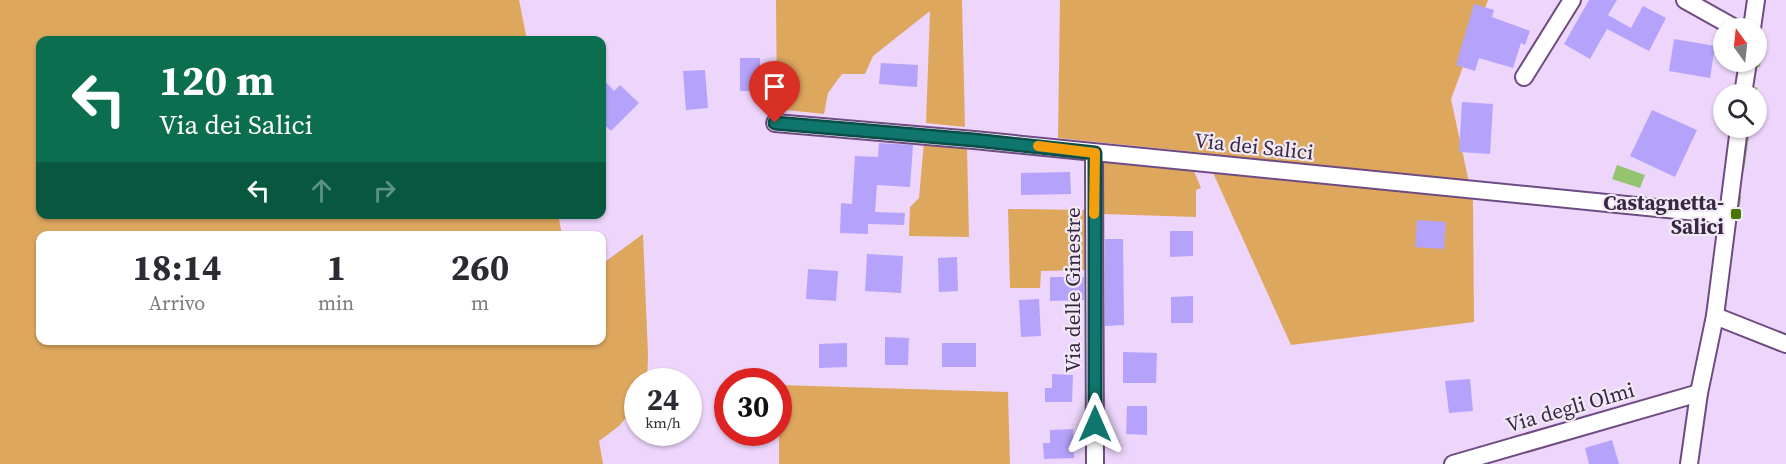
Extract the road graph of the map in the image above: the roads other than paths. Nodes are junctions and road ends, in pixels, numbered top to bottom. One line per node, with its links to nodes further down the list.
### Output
1 (1572, 0): 6 (street)
2 (1685, 0): 4 (street)
3 (1756, 0): 5 (street)
4 (1717, 18)
5 (1753, 18)
6 (1524, 77)
7 (775, 123): 9 (street, Via dei Salici)
8 (1738, 138): 10 (street)
9 (1095, 153): 10 (street, Via dei Salici); 14 (street, Via delle Ginestre)
10 (1727, 215): 11 (street)
11 (1715, 316): 12 (street); 13 (street)
12 (1786, 344)
13 (1699, 393): 15 (street, Via degli Olmi); 16 (street)
14 (1095, 464)
15 (1453, 464)
16 (1689, 464)

